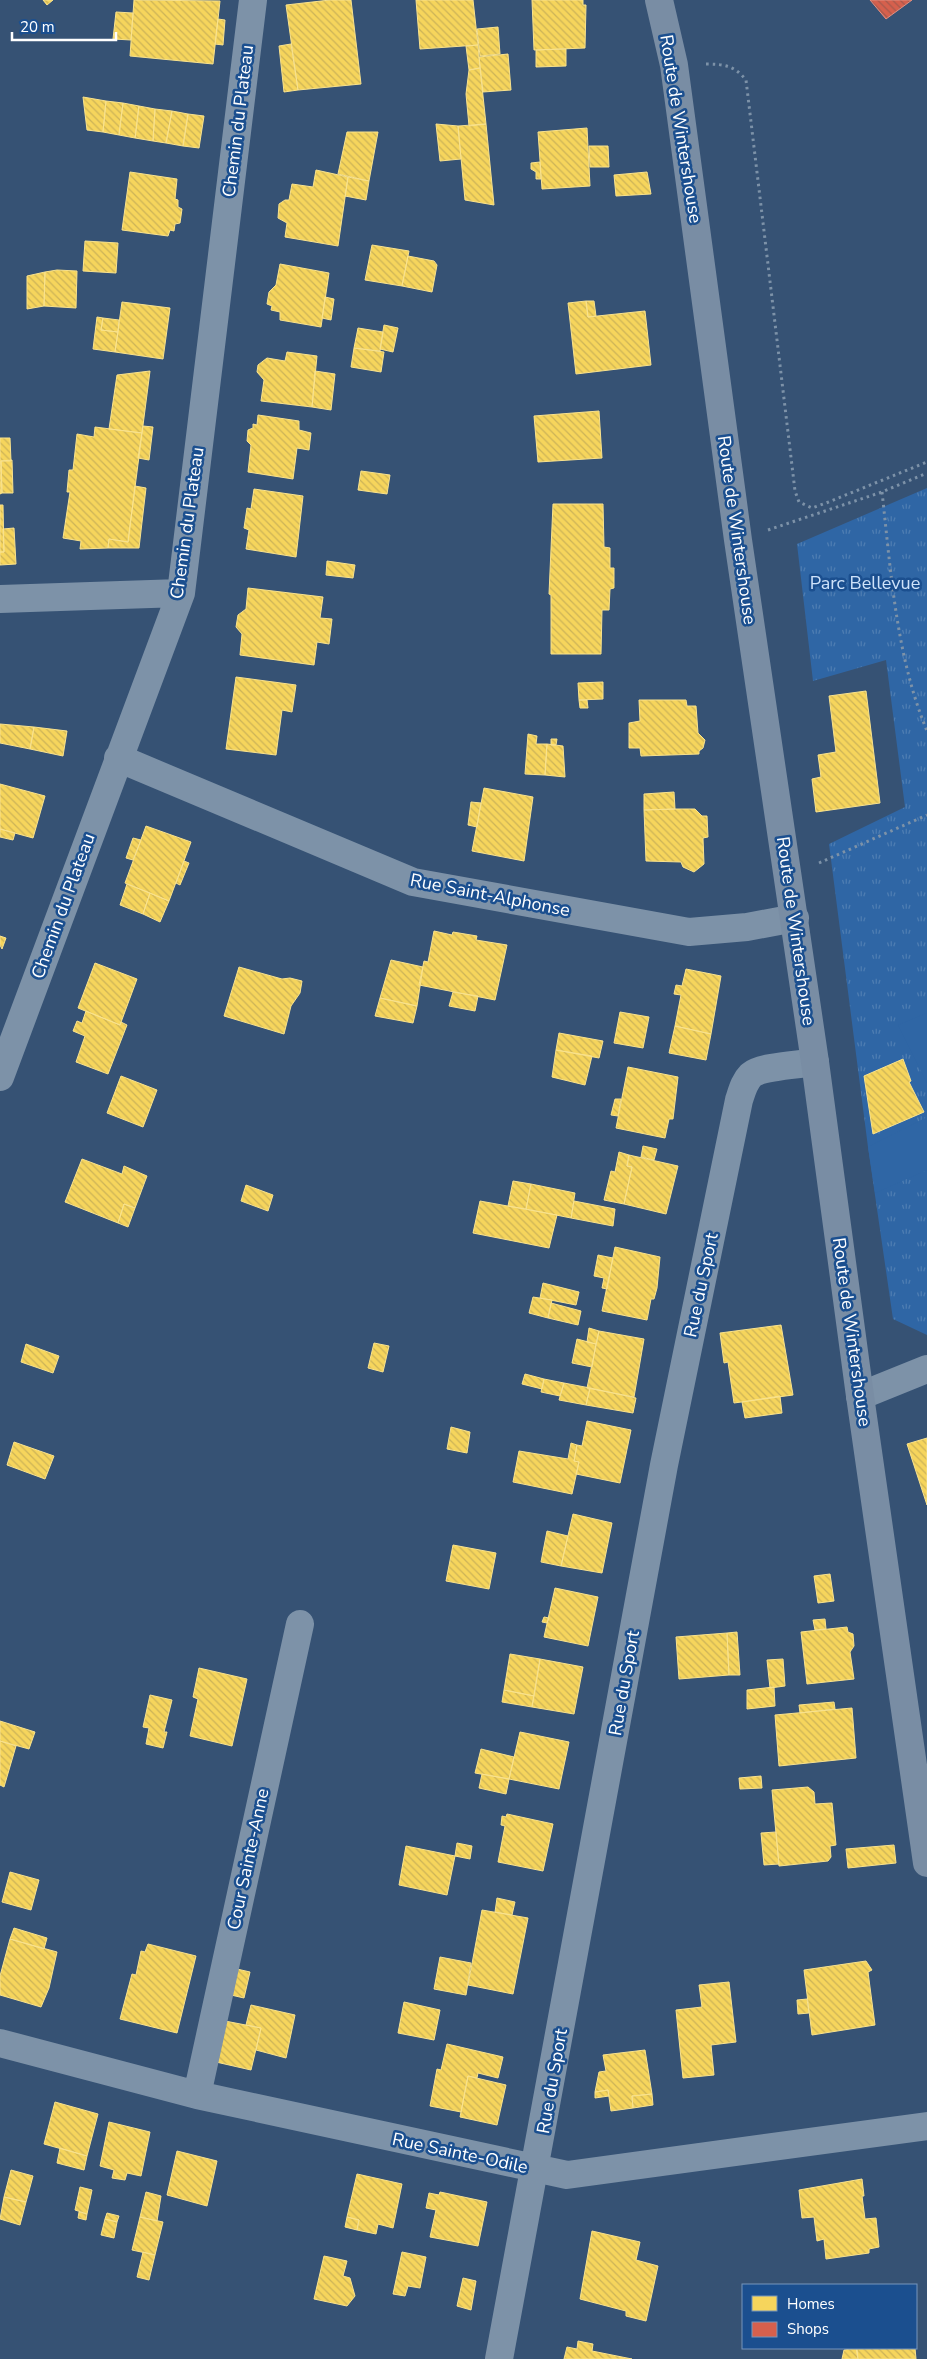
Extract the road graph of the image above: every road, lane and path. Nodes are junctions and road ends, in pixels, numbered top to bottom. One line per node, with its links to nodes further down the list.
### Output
1 (253, 0): 8 (street, Chemin du Plateau)
2 (659, 0): 7 (street, Route de Wintershouse)
3 (702, 64): 4 (path)
4 (927, 462)
5 (927, 473): 6 (path)
6 (882, 492): 7 (path); 10 (path)
7 (738, 540): 14 (street, Route de Wintershouse)
8 (181, 593): 9 (street); 11 (street, Chemin du Plateau)
9 (0, 599)
10 (927, 731)
11 (118, 758): 14 (street, Rue Saint-Alphonse); 16 (street, Chemin du Plateau)
12 (927, 815): 13 (path)
13 (819, 863)
14 (795, 918): 15 (street, Route de Wintershouse)
15 (815, 1062): 18 (street, Route de Wintershouse); 24 (street, Rue du Sport)
16 (0, 1077)
17 (927, 1369): 18 (street)
18 (860, 1396): 20 (street, Route de Wintershouse)
19 (300, 1624): 22 (street, Cour Sainte-Anne)
20 (927, 1863)
21 (0, 2044): 22 (street, Rue Sainte-Odile)
22 (197, 2095): 24 (street, Rue Sainte-Odile)
23 (927, 2126): 24 (street, Rue Sainte-Odile)
24 (536, 2170): 25 (street, Rue du Sport)
25 (499, 2359)

